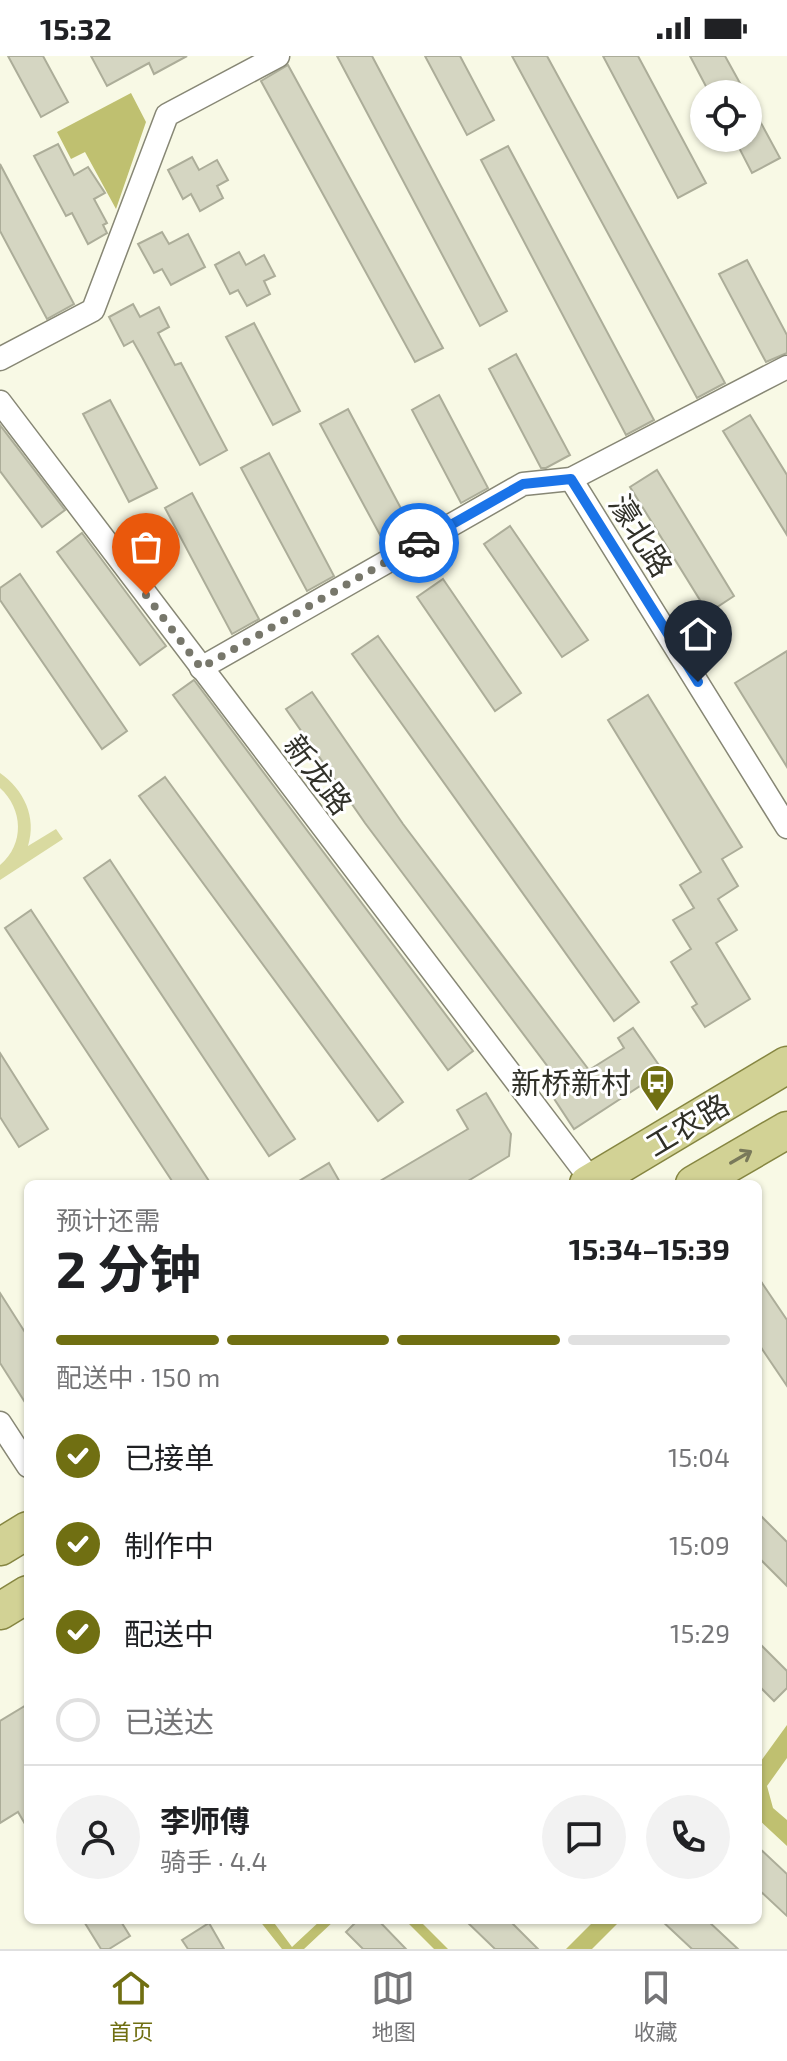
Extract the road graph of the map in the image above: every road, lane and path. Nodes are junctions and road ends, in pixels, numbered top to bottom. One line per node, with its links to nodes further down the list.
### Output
1 (278, 56): 2 (street)
2 (0, 359)
3 (787, 367): 5 (street)
4 (0, 402): 6 (street, 新龙路)
5 (571, 479): 6 (street); 7 (street, 濠北路)
6 (201, 668): 10 (street, 新龙路)
7 (787, 827)
8 (787, 1065): 11 (main road, 工农路)
9 (787, 1130): 12 (main road, 工农路, one-way to 9)
10 (588, 1180)
11 (595, 1180)
12 (701, 1180)
13 (0, 1423): 14 (street)
14 (24, 1460)
15 (24, 1532): 16 (main road)
16 (0, 1547)
17 (24, 1596): 18 (main road)
18 (0, 1611)

